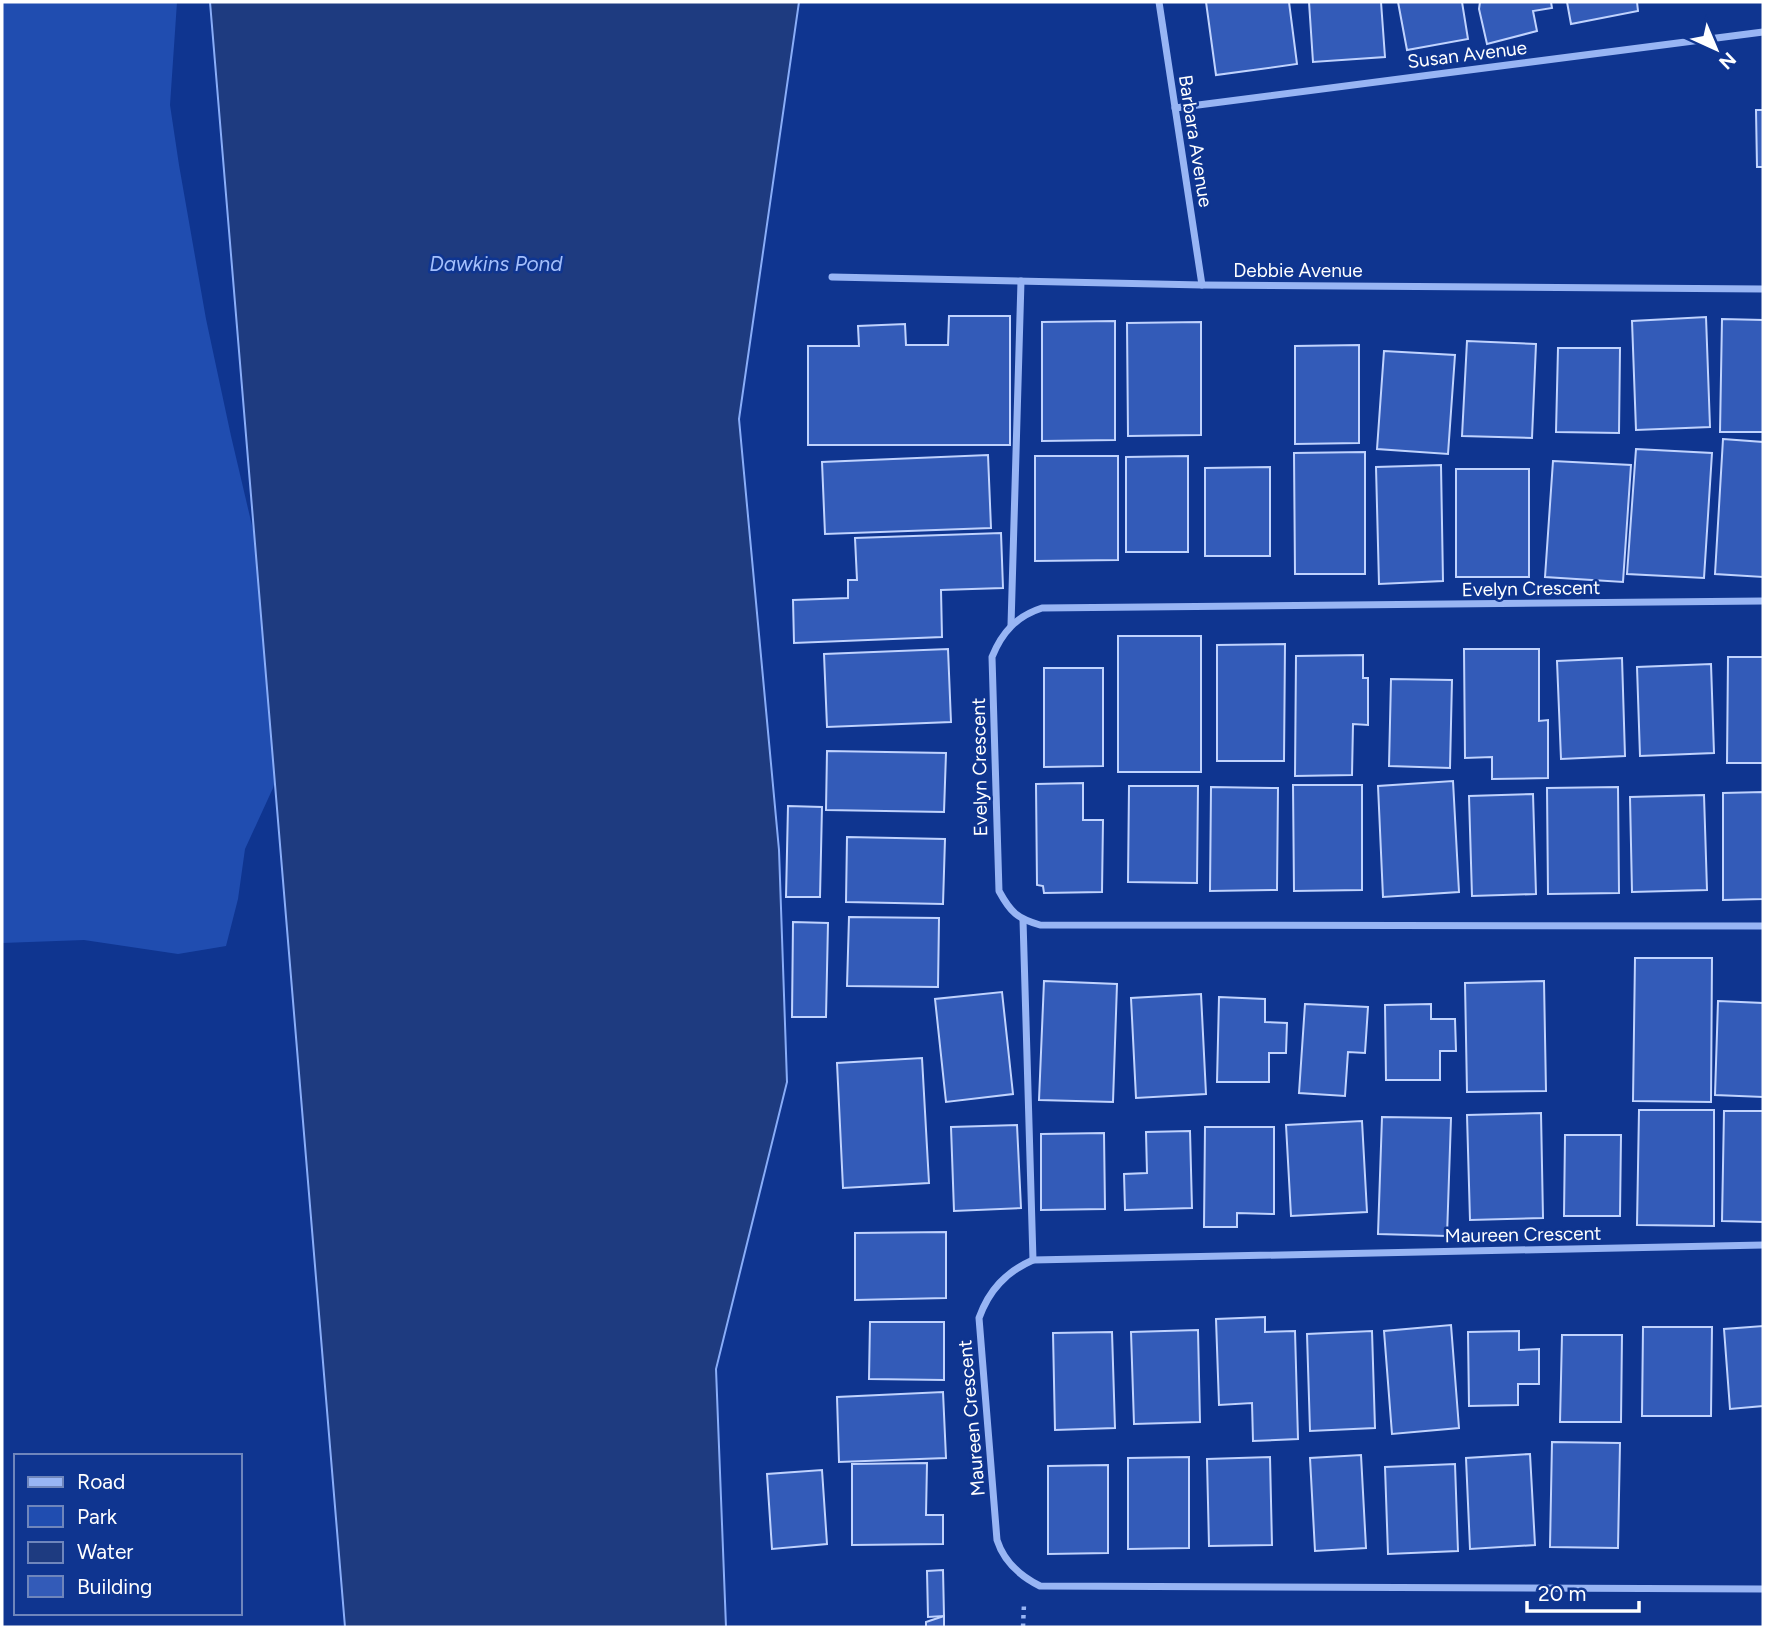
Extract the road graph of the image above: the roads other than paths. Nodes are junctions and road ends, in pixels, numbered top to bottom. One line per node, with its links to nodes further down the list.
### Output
1 (1158, 2): 3 (street, Barbara Avenue)
2 (1763, 32): 3 (street, Susan Avenue)
3 (1175, 108): 6 (street, Barbara Avenue)
4 (832, 277): 5 (street, Debbie Avenue)
5 (1021, 281): 6 (street, Debbie Avenue); 9 (street)
6 (1202, 285): 7 (street, Debbie Avenue)
7 (1763, 289)
8 (1763, 601): 9 (street, Evelyn Crescent)
9 (1011, 625): 10 (street, Evelyn Crescent)
10 (1023, 920): 11 (street); 13 (street)
11 (1763, 926)
12 (1763, 1245): 13 (street, Maureen Crescent)
13 (1033, 1260): 14 (street, Maureen Crescent)
14 (1763, 1589)

